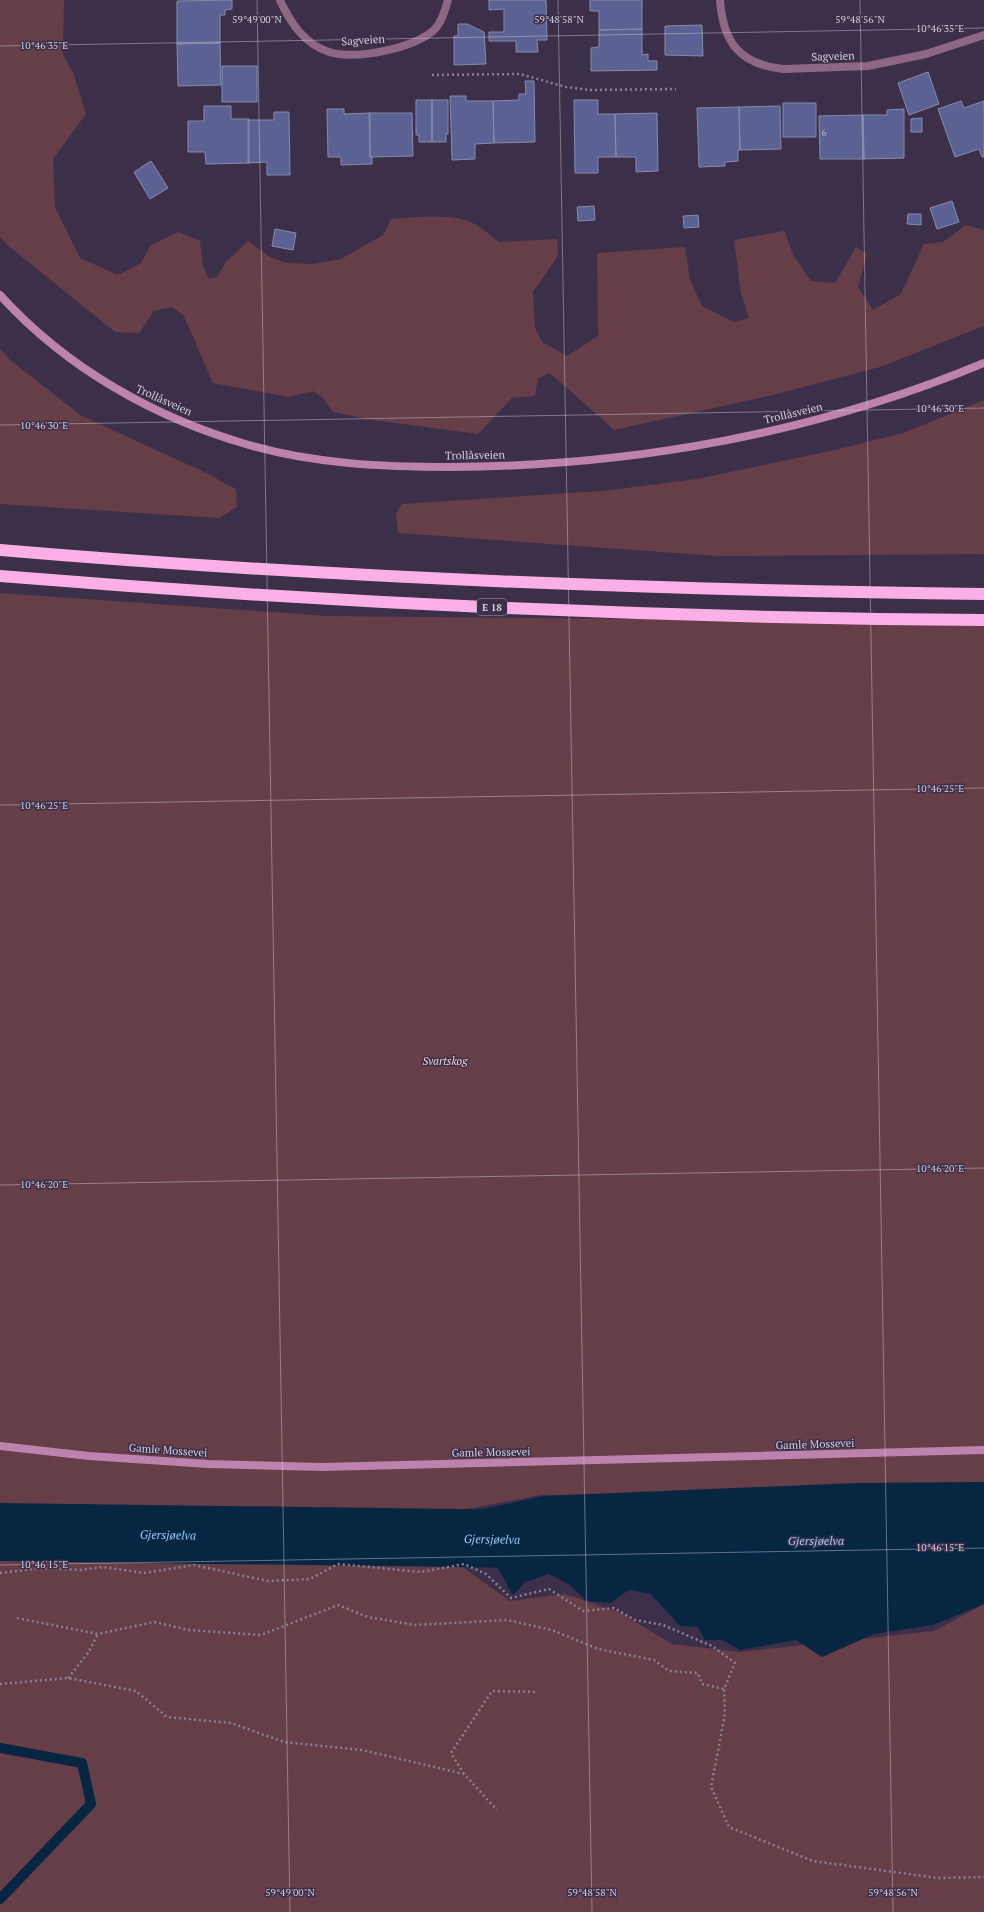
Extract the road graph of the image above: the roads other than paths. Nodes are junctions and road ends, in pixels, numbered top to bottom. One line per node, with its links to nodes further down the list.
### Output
1 (280, 0): 2 (street, Sagveien)
2 (448, 0)
3 (720, 0): 4 (street, Sagveien)
4 (984, 35)
5 (0, 295): 6 (street, Trollåsveien)
6 (984, 363)
7 (0, 550): 9 (highway)
8 (0, 576): 10 (highway, E 18)
9 (984, 594)
10 (984, 620)
11 (0, 1446): 12 (street, Gamle Mossevei)
12 (984, 1450)

